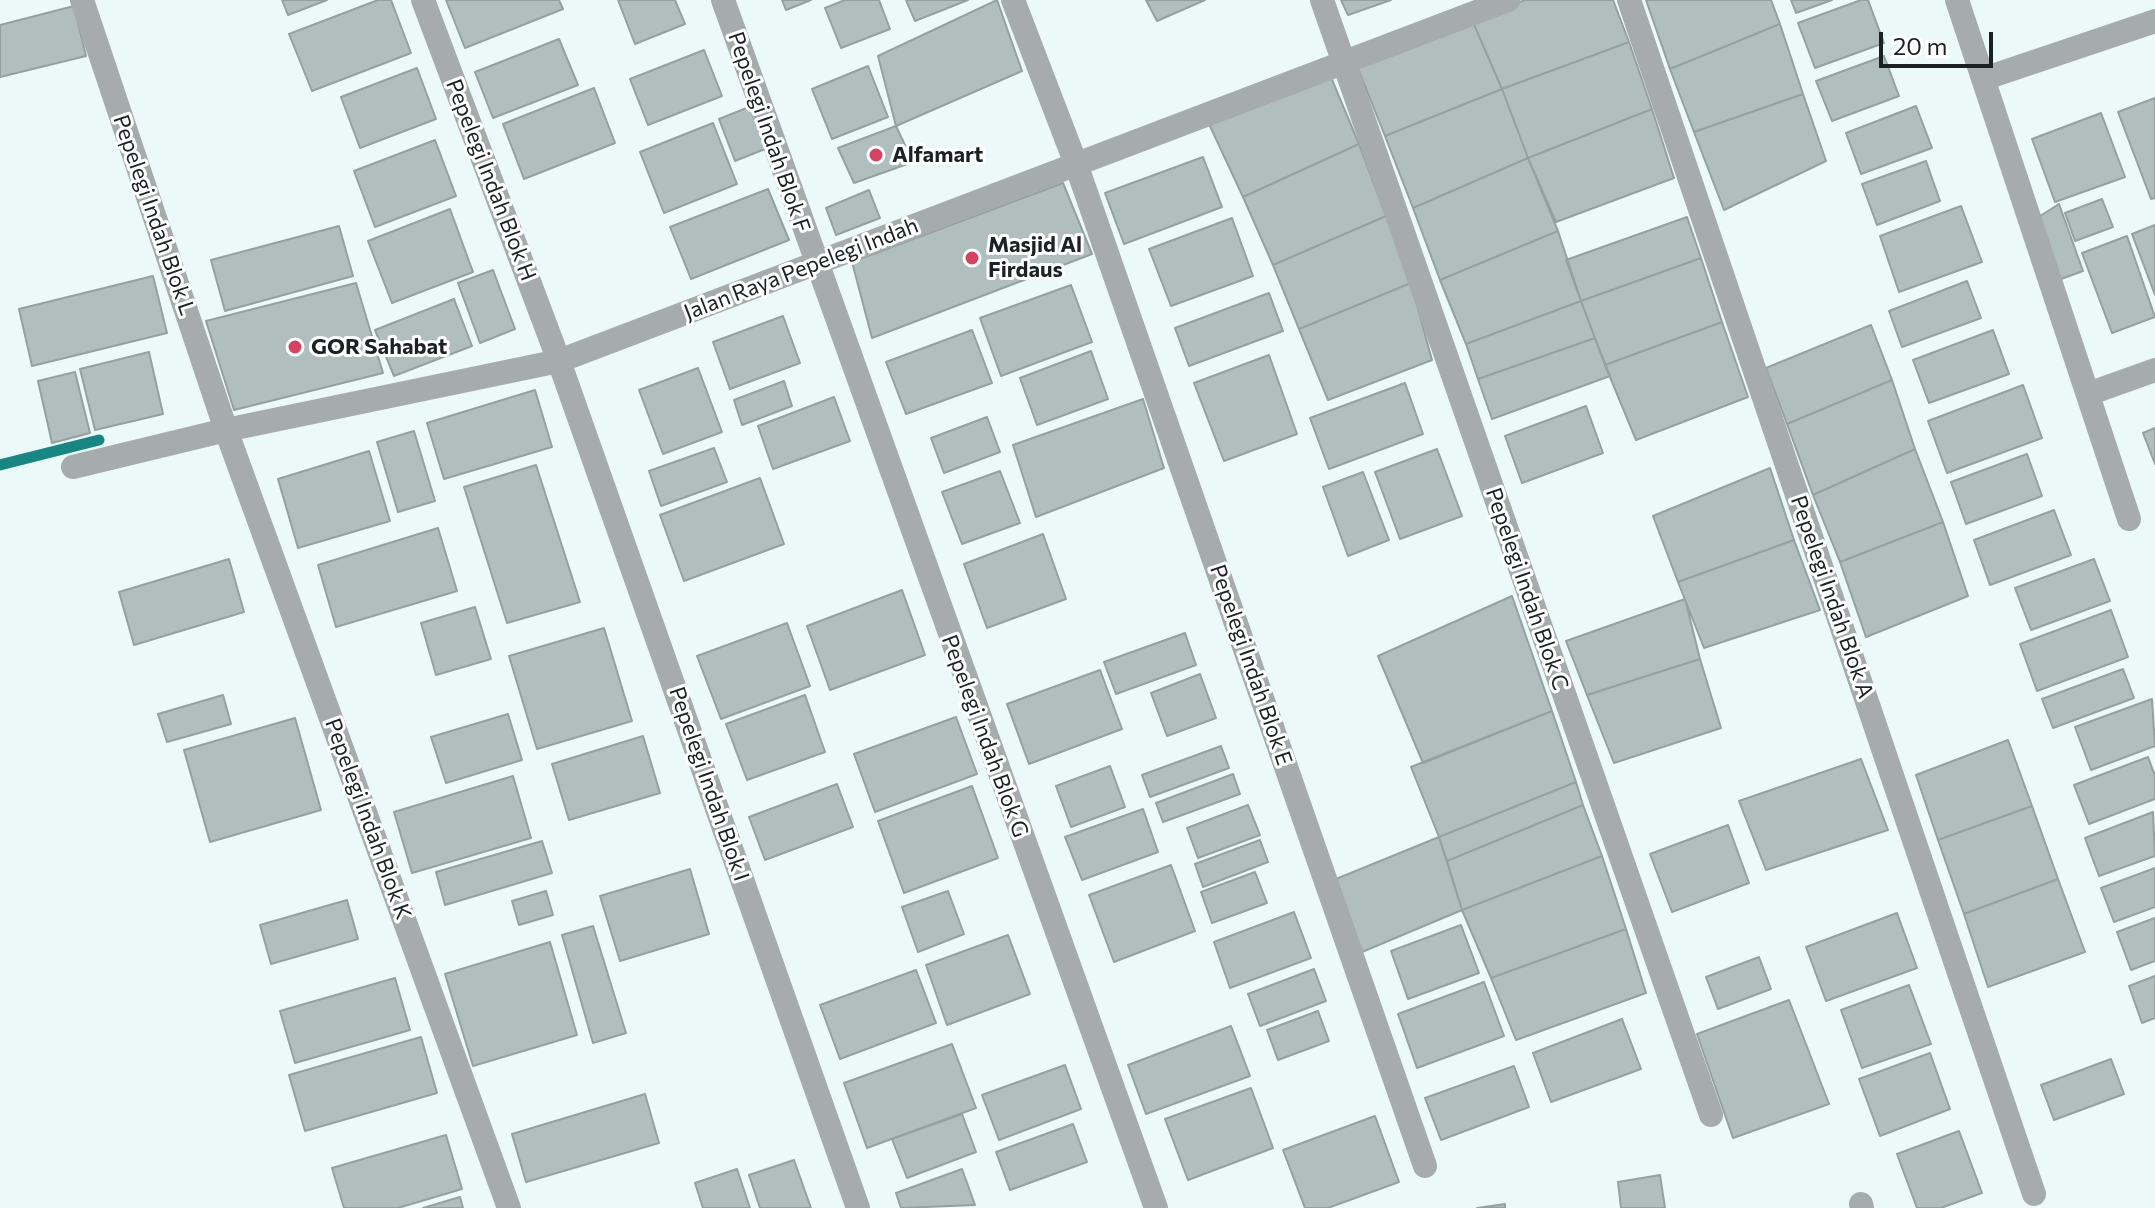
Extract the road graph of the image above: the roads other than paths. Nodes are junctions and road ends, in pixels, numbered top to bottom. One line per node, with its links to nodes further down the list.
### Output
1 (82, 0): 17 (street, Pepelegi Indah Blok L)
2 (423, 0): 14 (street, Pepelegi Indah Blok H)
3 (723, 0): 13 (street, Pepelegi Indah Blok F)
4 (1013, 0): 12 (street, Pepelegi Indah Blok E)
5 (1322, 0): 10 (street, Pepelegi Indah Blok C)
6 (1508, 0): 10 (street, Jalan Raya Pepelegi Indah)
7 (1629, 0): 22 (street, Pepelegi Indah Blok A)
8 (1957, 0): 11 (street)
9 (2155, 21): 11 (street)
10 (1344, 63): 12 (street, Jalan Raya Pepelegi Indah); 20 (street, Pepelegi Indah Blok C)
11 (1983, 79): 16 (street)
12 (1076, 164): 13 (street, Jalan Raya Pepelegi Indah); 21 (street, Pepelegi Indah Blok E)
13 (815, 263): 14 (street, Jalan Raya Pepelegi Indah); 25 (street, Pepelegi Indah Blok G)
14 (559, 361): 17 (street, Jalan Raya Pepelegi Indah); 24 (street, Pepelegi Indah Blok I)
15 (2155, 370): 16 (street)
16 (2088, 394): 19 (street)
17 (226, 430): 18 (street, Jalan Raya Pepelegi Indah); 23 (street, Pepelegi Indah Blok K)
18 (73, 467)
19 (2129, 519)
20 (1711, 1115)
21 (1425, 1166)
22 (2034, 1194)
23 (509, 1208)
24 (858, 1208)
25 (1156, 1208)

